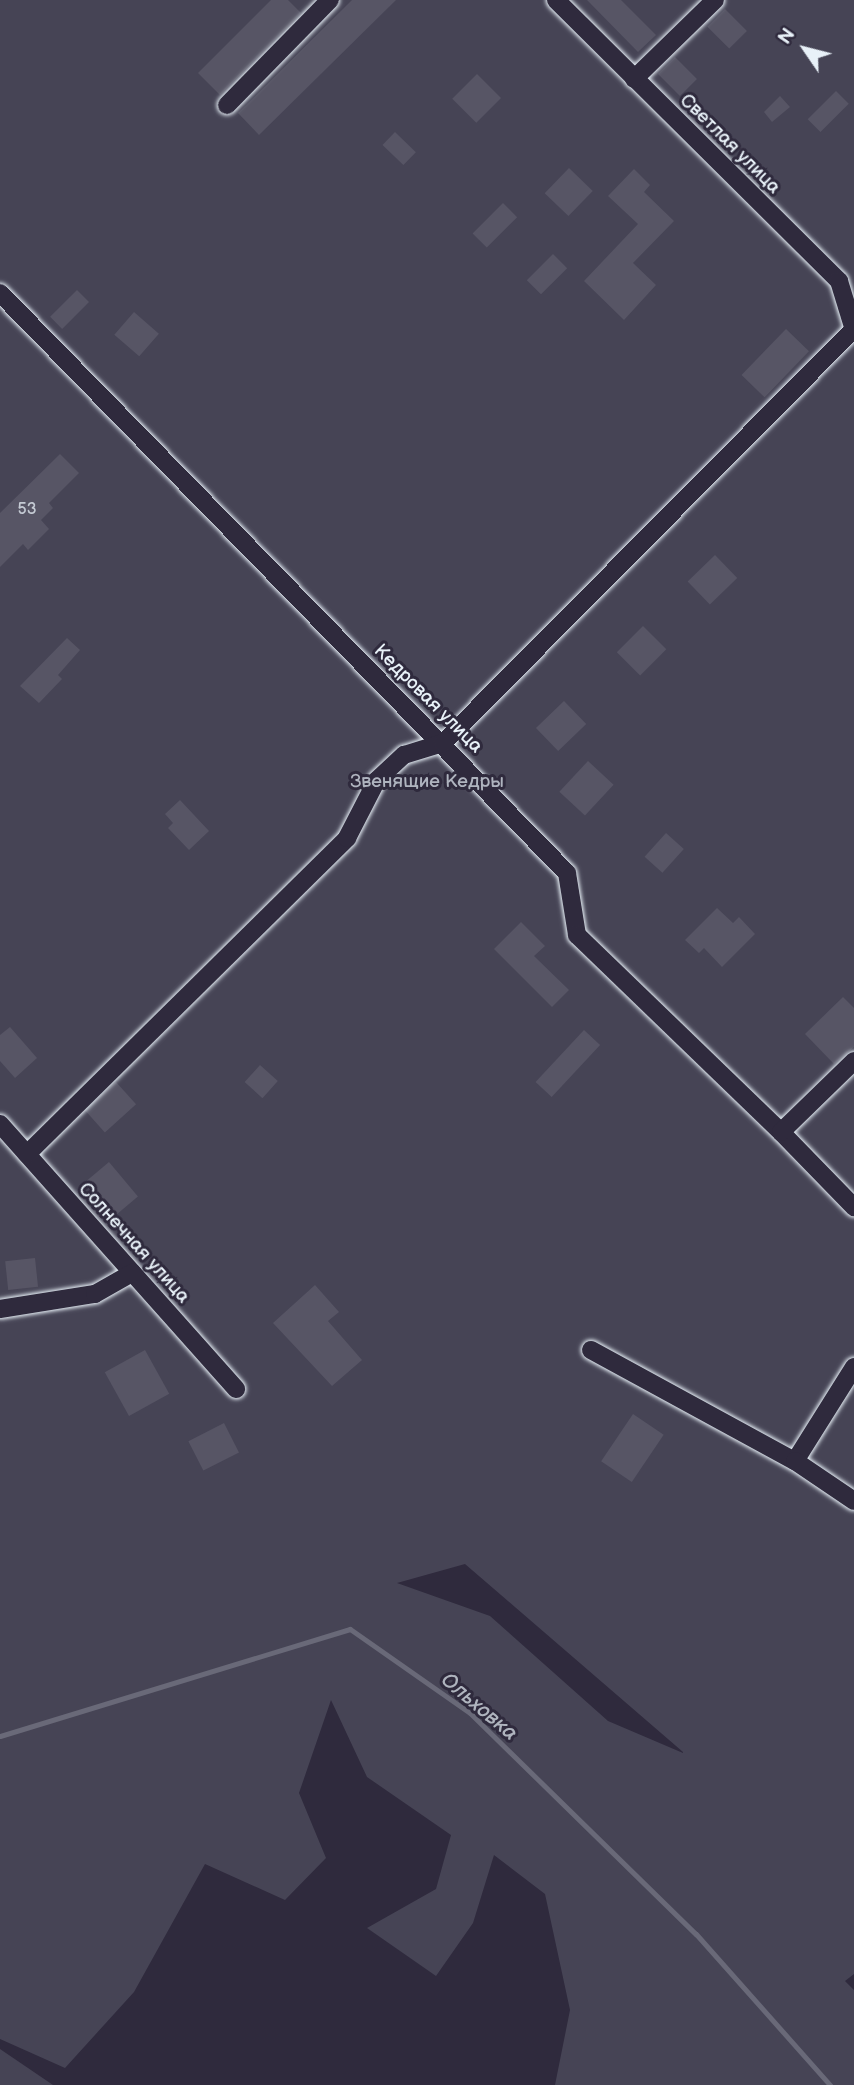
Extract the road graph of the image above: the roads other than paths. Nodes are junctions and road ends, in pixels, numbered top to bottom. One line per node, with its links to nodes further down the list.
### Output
1 (330, 0): 5 (street)
2 (556, 0): 4 (street, Светлая улица)
3 (715, 0): 4 (street)
4 (634, 79): 7 (street, Светлая улица)
5 (227, 105)
6 (0, 293): 8 (street, Кедровая улица)
7 (854, 329): 8 (street)
8 (443, 743): 11 (street, Кедровая улица); 12 (street)
9 (854, 1061): 11 (street)
10 (0, 1124): 12 (street, Солнечная улица)
11 (781, 1132): 13 (street, Кедровая улица)
12 (27, 1154): 14 (street, Солнечная улица)
13 (854, 1208)
14 (132, 1273): 15 (street); 18 (street, Солнечная улица)
15 (0, 1309)
16 (591, 1350): 19 (street)
17 (854, 1367): 19 (street)
18 (236, 1389)
19 (795, 1461): 20 (street)
20 (854, 1501)

